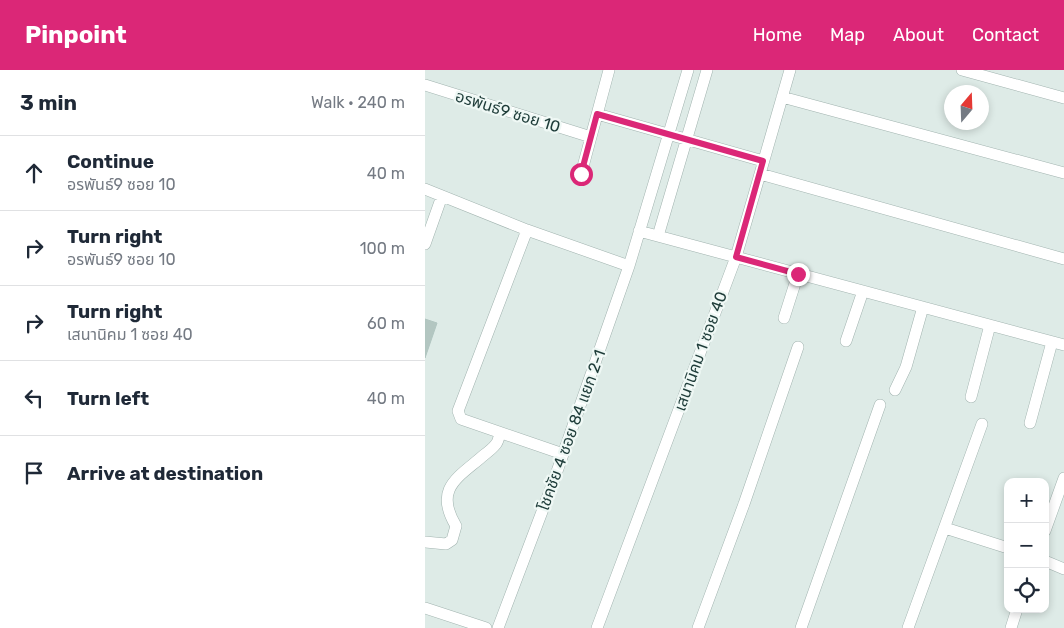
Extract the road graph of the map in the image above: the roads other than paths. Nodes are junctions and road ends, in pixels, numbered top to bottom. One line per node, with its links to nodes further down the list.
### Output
1 (609, 70): 9 (street)
2 (687, 70): 10 (street, โชคชัย 4 ซอย 84 แยก 2-1)
3 (707, 70): 12 (street)
4 (790, 70): 7 (street, เสนานิคม 1 ซอย 40)
5 (962, 70): 8 (street)
6 (425, 85): 11 (street, อรพันธ์9 ซอย 10)
7 (782, 97): 13 (street, เสนานิคม 1 ซอย 40); 14 (street)
8 (1064, 98)
9 (597, 114): 10 (street); 11 (street)
10 (668, 134): 12 (street); 20 (street, โชคชัย 4 ซอย 84 แยก 2-1)
11 (591, 137): 15 (street)
12 (687, 140): 13 (street); 21 (street)
13 (763, 161): 16 (street, เสนานิคม 1 ซอย 40)
14 (1064, 173)
15 (581, 174)
16 (760, 174): 23 (street, เสนานิคม 1 ซอย 40); 24 (street)
17 (425, 189): 18 (street)
18 (442, 196): 19 (street); 22 (street)
19 (527, 230): 25 (street); 40 (street)
20 (639, 231): 21 (street); 25 (street, โชคชัย 4 ซอย 84 แยก 2-1)
21 (658, 236): 23 (street)
22 (425, 244)
23 (736, 257): 26 (street); 53 (street, เสนานิคม 1 ซอย 40)
24 (1064, 259)
25 (629, 266): 41 (street, โชคชัย 4 ซอย 84 แยก 2-1)
26 (798, 274): 27 (street); 29 (street)
27 (863, 291): 28 (street); 31 (street)
28 (923, 307): 30 (street); 35 (street)
29 (783, 318)
30 (990, 325): 32 (street); 36 (street)
31 (846, 341)
32 (1052, 342): 33 (street); 38 (street)
33 (1064, 345)
34 (798, 347): 54 (street)
35 (895, 390)
36 (971, 397)
37 (880, 405): 55 (street)
38 (1029, 423)
39 (982, 424): 44 (street)
40 (500, 434): 41 (street); 45 (street)
41 (563, 454): 52 (street, โชคชัย 4 ซอย 84 แยก 2-1)
42 (1064, 478): 43 (street)
43 (1048, 523)
44 (945, 528): 46 (street); 56 (street)
45 (425, 542)
46 (1004, 547)
47 (1049, 563): 48 (street)
48 (1064, 569)
49 (425, 608): 51 (street)
50 (1016, 613): 57 (street)
51 (486, 628)
52 (498, 628)
53 (597, 628)
54 (698, 628)
55 (801, 628)
56 (908, 628)
57 (1011, 628)

